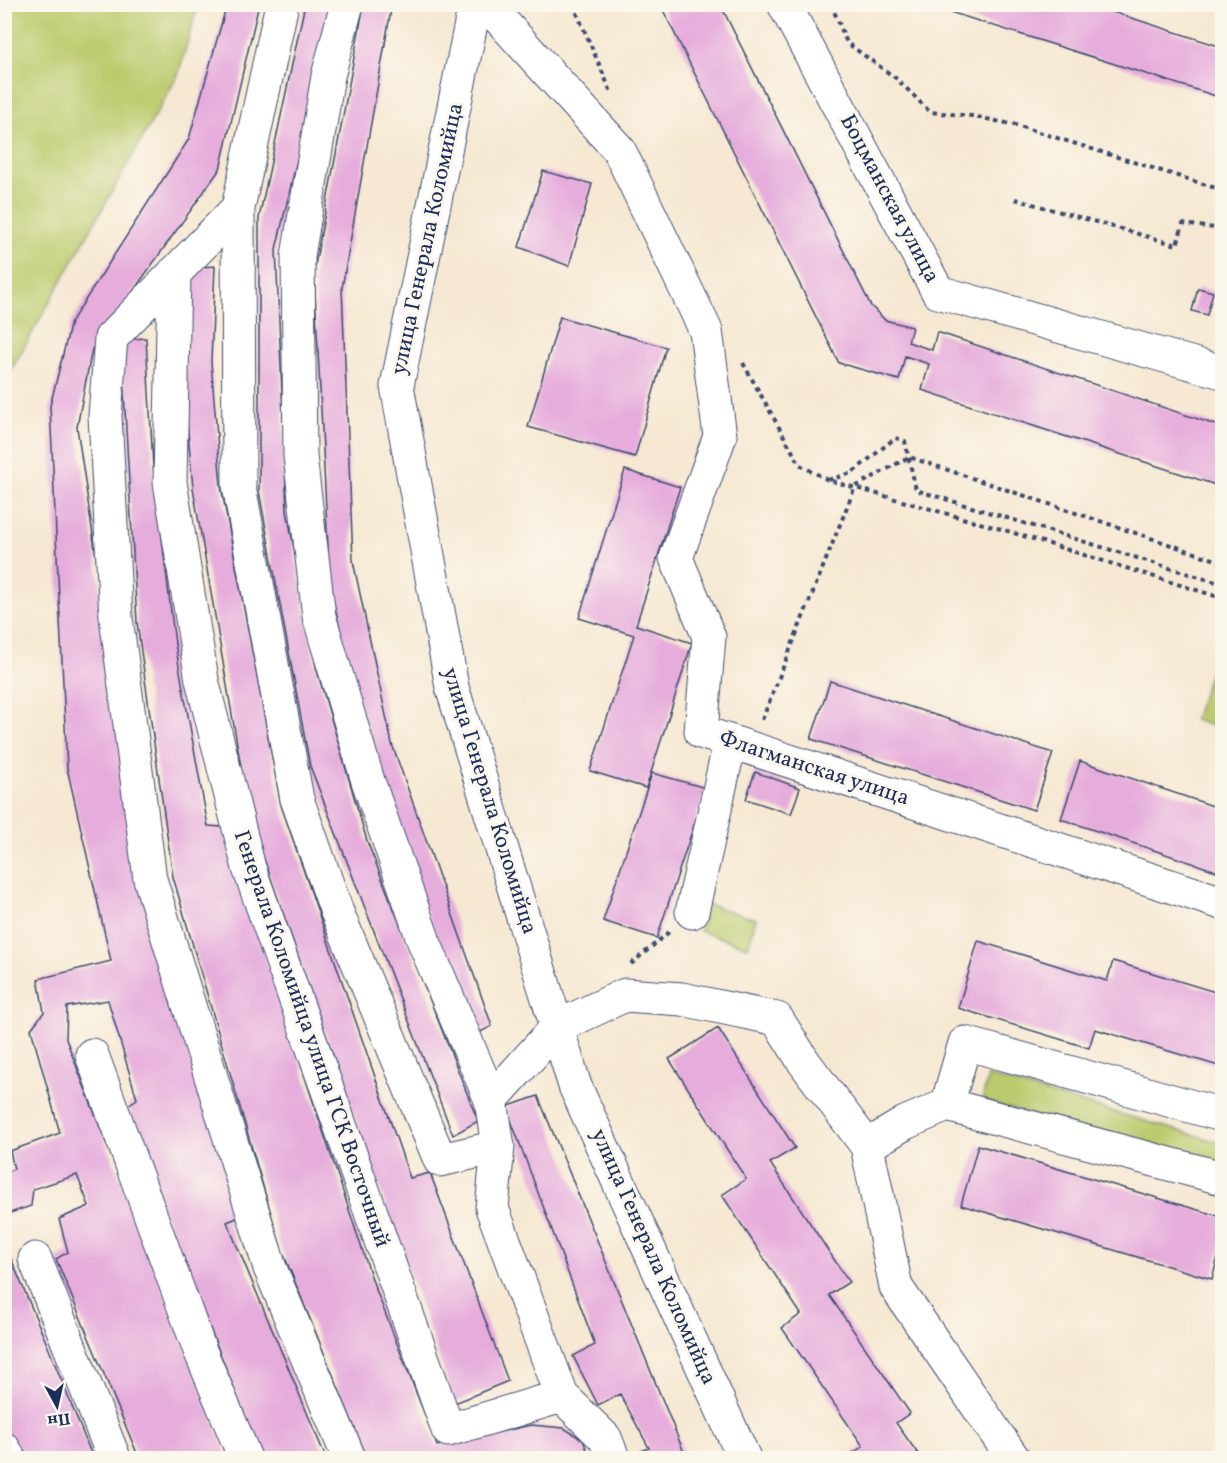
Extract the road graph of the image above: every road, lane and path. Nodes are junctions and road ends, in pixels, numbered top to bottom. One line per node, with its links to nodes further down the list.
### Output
1 (282, 4): 9 (street)
2 (347, 4): 25 (street)
3 (476, 4): 23 (street, улица Генерала Коломийца)
4 (486, 4): 20 (street, Флагманская улица)
5 (784, 4): 13 (street, Боцманская улица)
6 (831, 4): 7 (path)
7 (1222, 190)
8 (1016, 200): 10 (path)
9 (238, 208): 11 (street); 29 (street)
10 (1222, 229)
11 (174, 273): 32 (street, Генерала Коломийца улица ГСК Восточный); 37 (street)
12 (738, 353): 15 (path)
13 (1222, 372)
14 (909, 457): 15 (path); 16 (path); 17 (path); 18 (path)
15 (828, 480): 16 (path)
16 (855, 487): 19 (path); 20 (path)
17 (1222, 562)
18 (1222, 584)
19 (1222, 598)
20 (740, 745): 21 (street, Флагманская улица); 22 (street)
21 (1222, 903)
22 (693, 912)
23 (557, 1027): 25 (street); 28 (street); 39 (street, улица Генерала Коломийца)
24 (92, 1055): 36 (street)
25 (491, 1100): 29 (street)
26 (947, 1105): 27 (street); 28 (street); 30 (street)
27 (1222, 1115)
28 (867, 1146): 40 (street)
29 (498, 1147): 32 (street)
30 (1222, 1179)
31 (35, 1259): 35 (street)
32 (562, 1396): 38 (street)
33 (4, 1449): 34 (street)
34 (9, 1458)
35 (114, 1458)
36 (245, 1458)
37 (350, 1458)
38 (613, 1458)
39 (744, 1458)
40 (1013, 1458)

